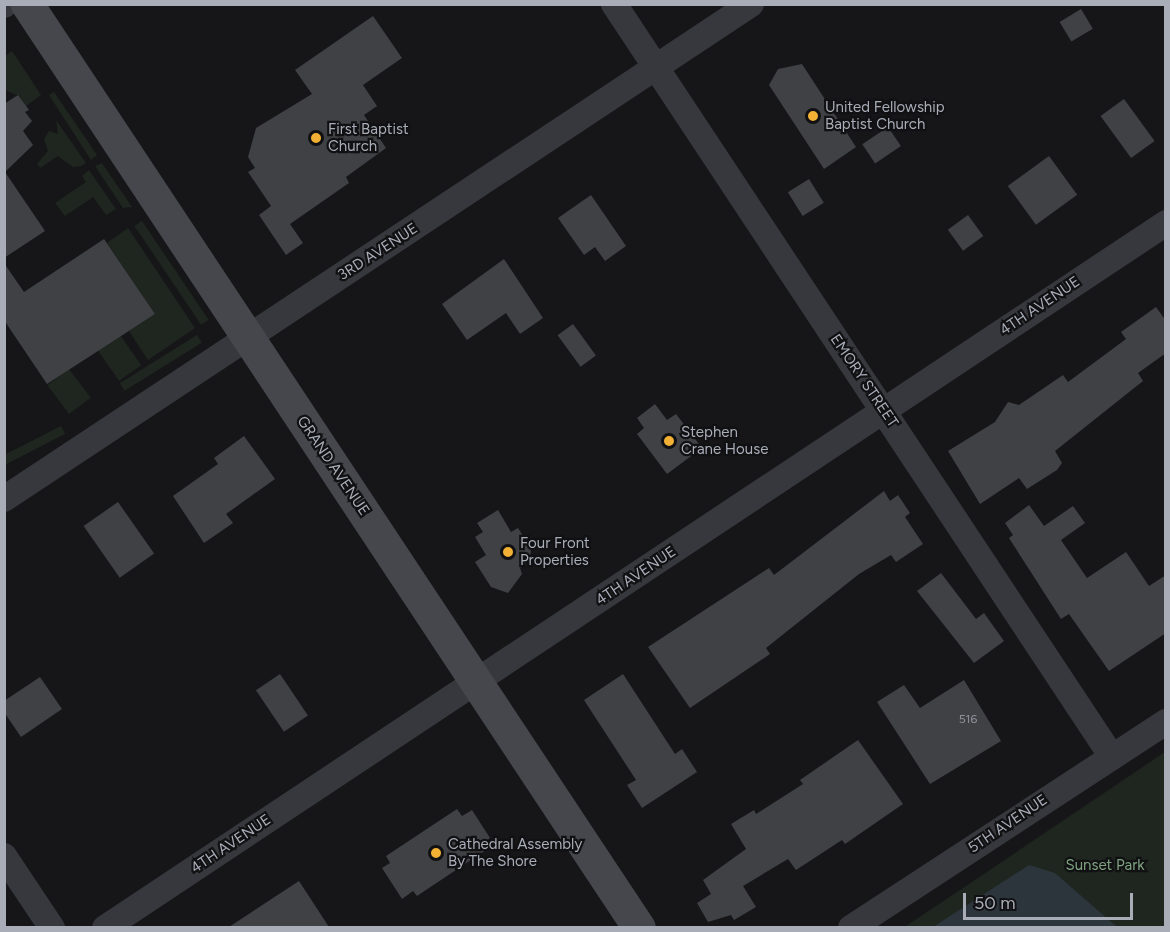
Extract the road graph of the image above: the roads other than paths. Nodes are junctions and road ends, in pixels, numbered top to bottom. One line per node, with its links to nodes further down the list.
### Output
1 (27, 4): 6 (street, GRAND AVENUE)
2 (615, 4): 4 (street, EMORY STREET)
3 (751, 4): 4 (street, 3RD AVENUE)
4 (656, 68): 6 (street, 3RD AVENUE); 7 (street, EMORY STREET)
5 (1166, 223): 7 (street, 4TH AVENUE)
6 (248, 338): 8 (street, 3RD AVENUE); 9 (street, GRAND AVENUE)
7 (884, 411): 9 (street, 4TH AVENUE); 11 (street, EMORY STREET)
8 (4, 499)
9 (476, 681): 14 (street, 4TH AVENUE); 15 (street, GRAND AVENUE)
10 (1166, 722): 11 (street, 5TH AVENUE)
11 (1112, 758): 16 (street, 5TH AVENUE)
12 (4, 856): 13 (street)
13 (52, 927)
14 (105, 927)
15 (639, 927)
16 (851, 927)

